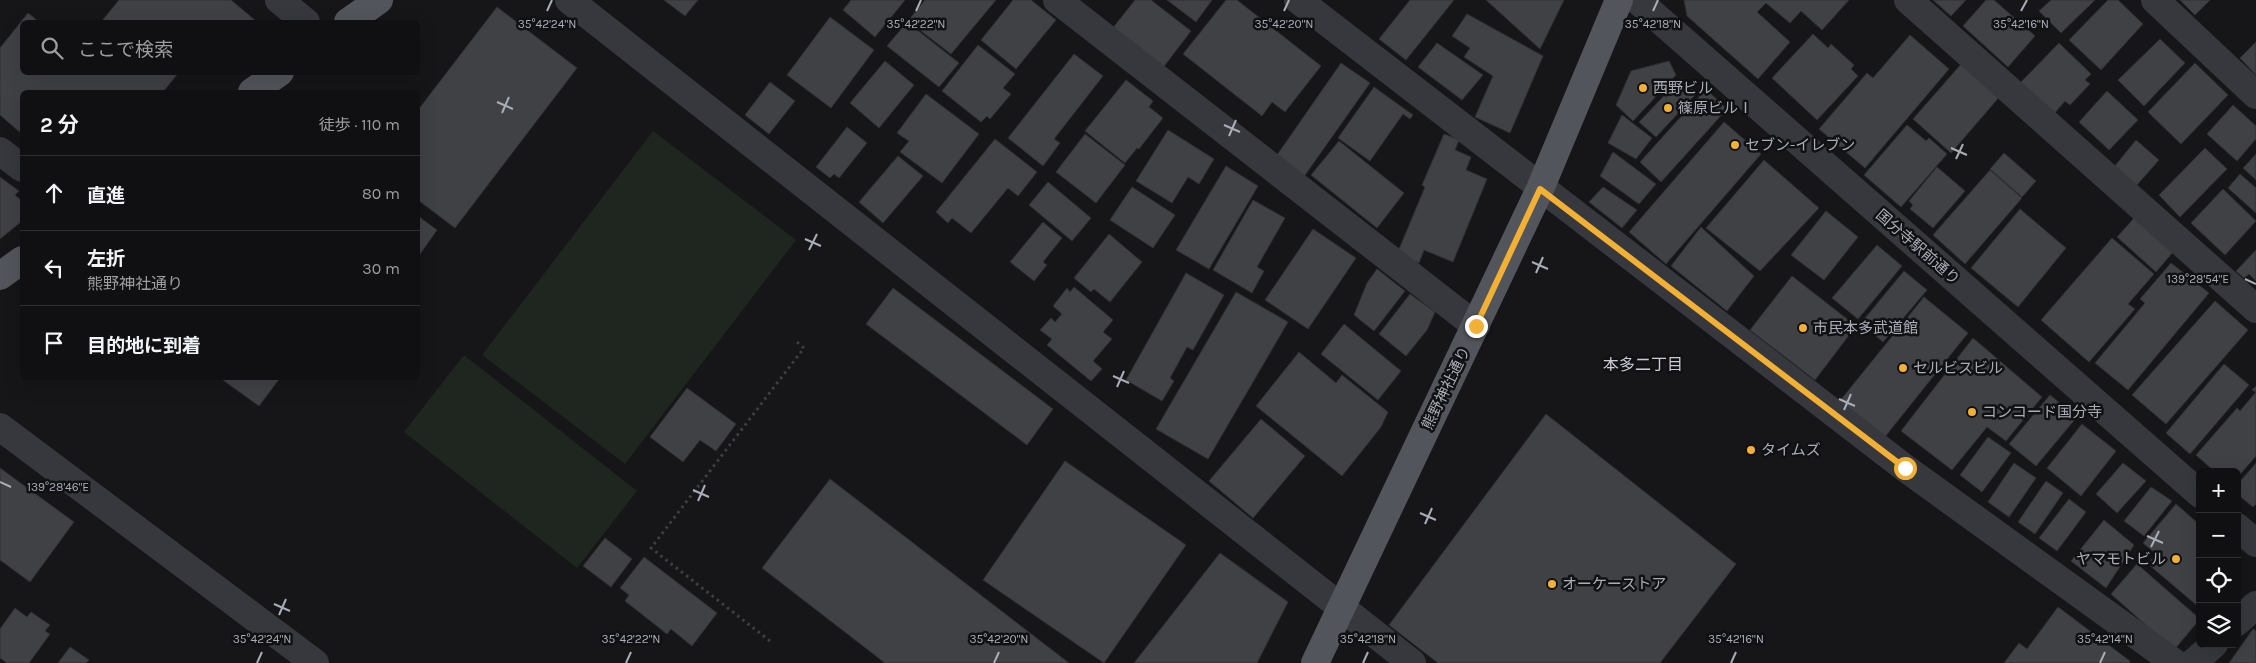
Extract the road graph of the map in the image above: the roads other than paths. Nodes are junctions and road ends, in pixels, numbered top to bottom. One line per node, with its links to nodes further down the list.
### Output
1 (279, 0): 10 (street)
2 (379, 0): 11 (main road)
3 (569, 0): 27 (street)
4 (1057, 0): 21 (street)
5 (1298, 0): 17 (street)
6 (1619, 0): 17 (main road, 熊野神社通り)
7 (1637, 0): 23 (street, 国分寺駅前通り)
8 (1908, 0): 20 (street)
9 (2155, 0): 14 (street)
10 (304, 20)
11 (351, 20)
12 (276, 75): 13 (main road)
13 (255, 90)
14 (2256, 95)
15 (0, 151): 16 (street)
16 (20, 166)
17 (1540, 189): 21 (main road, 熊野神社通り); 33 (street)
18 (20, 261): 19 (main road)
19 (0, 276)
20 (2256, 308)
21 (1476, 326): 27 (main road, 熊野神社通り)
22 (0, 426): 30 (street)
23 (2196, 490)
24 (2241, 530): 25 (street)
25 (2256, 543)
26 (2256, 605): 28 (street)
27 (1340, 608): 31 (main road, 熊野神社通り); 32 (street)
28 (2241, 618)
29 (2210, 648): 34 (street)
30 (315, 663)
31 (1315, 663)
32 (1412, 663)
33 (2175, 663)
34 (2193, 663)

